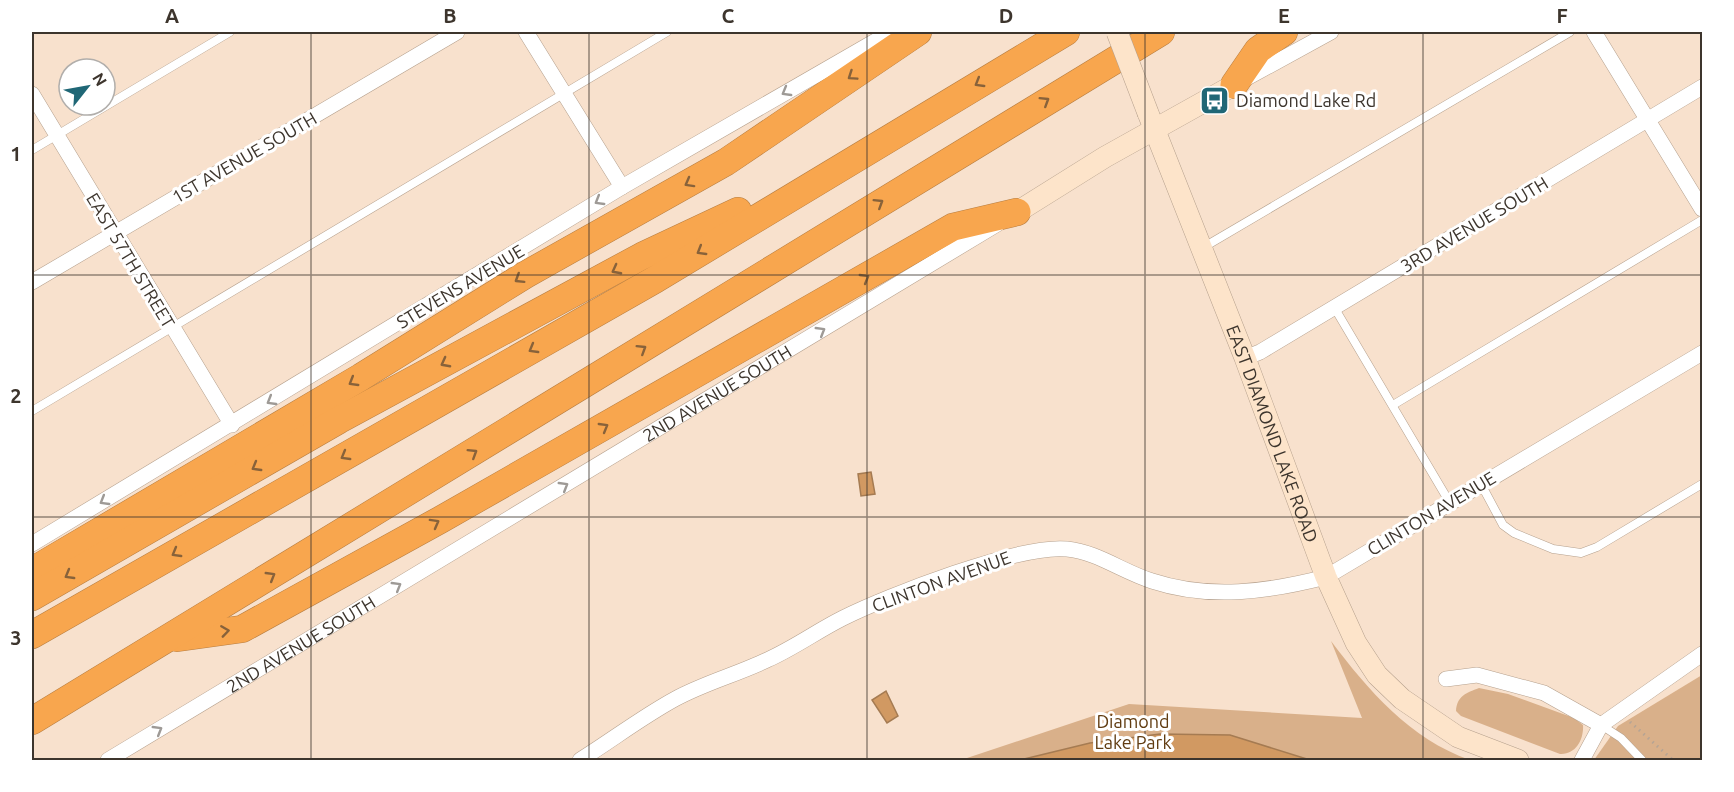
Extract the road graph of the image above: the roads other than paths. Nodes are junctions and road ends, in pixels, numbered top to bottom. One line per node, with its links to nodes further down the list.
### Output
1 (230, 32): 20 (lane)
2 (457, 32): 27 (street, 1ST AVENUE SOUTH)
3 (526, 32): 16 (street)
4 (667, 32): 16 (lane)
5 (891, 32): 23 (street, STEVENS AVENUE, one-way to 23)
6 (918, 32): 41 (highway, one-way to 41)
7 (1066, 32): 22 (highway, one-way to 22)
8 (1117, 32): 19 (street, EAST DIAMOND LAKE ROAD, bridge)
9 (1161, 32): 45 (highway, one-way to 9)
10 (1284, 32): 14 (highway)
11 (1331, 32): 14 (street, 2ND AVENUE SOUTH)
12 (1570, 32): 28 (lane)
13 (1594, 32): 18 (street)
14 (1234, 85): 19 (street, 2ND AVENUE SOUTH)
15 (1702, 87): 18 (street, 3RD AVENUE SOUTH)
16 (564, 93): 23 (street); 31 (lane)
17 (32, 94): 20 (street, EAST 57TH STREET)
18 (1648, 120): 24 (street); 30 (street, 3RD AVENUE SOUTH)
19 (1151, 121): 25 (street, 2ND AVENUE SOUTH); 28 (street, EAST DIAMOND LAKE ROAD)
20 (56, 136): 21 (lane); 27 (street, EAST 57TH STREET)
21 (32, 150)
22 (859, 155): 43 (highway, one-way to 43); 44 (highway, one-way to 44)
23 (622, 187): 36 (street, STEVENS AVENUE, one-way to 36)
24 (1702, 209)
25 (1017, 212): 45 (highway, one-way to 25); 50 (street, 2ND AVENUE SOUTH, one-way to 25)
26 (1702, 220): 34 (lane)
27 (115, 233): 29 (street, 1ST AVENUE SOUTH); 31 (street, EAST 57TH STREET)
28 (1200, 249): 33 (street, EAST DIAMOND LAKE ROAD)
29 (32, 282)
30 (1334, 308): 33 (street, 3RD AVENUE SOUTH); 34 (lane)
31 (173, 327): 35 (lane); 36 (street, EAST 57TH STREET)
32 (1702, 353): 37 (street, CLINTON AVENUE)
33 (1245, 358): 42 (street, EAST DIAMOND LAKE ROAD)
34 (1393, 405): 39 (lane)
35 (32, 411)
36 (232, 425): 40 (street, STEVENS AVENUE, one-way to 40)
37 (1480, 483): 38 (lane); 39 (street, CLINTON AVENUE)
38 (1702, 484)
39 (1450, 503): 42 (street, CLINTON AVENUE)
40 (32, 544)
41 (32, 571)
42 (1326, 577): 51 (street, CLINTON AVENUE); 52 (street, EAST DIAMOND LAKE ROAD)
43 (32, 597)
44 (32, 635)
45 (167, 639): 48 (highway)
46 (1702, 654): 49 (street)
47 (1446, 679): 49 (street)
48 (32, 721)
49 (1602, 725): 53 (street); 54 (lane)
50 (108, 760)
51 (580, 760)
52 (1518, 760)
53 (1582, 760)
54 (1642, 760)

